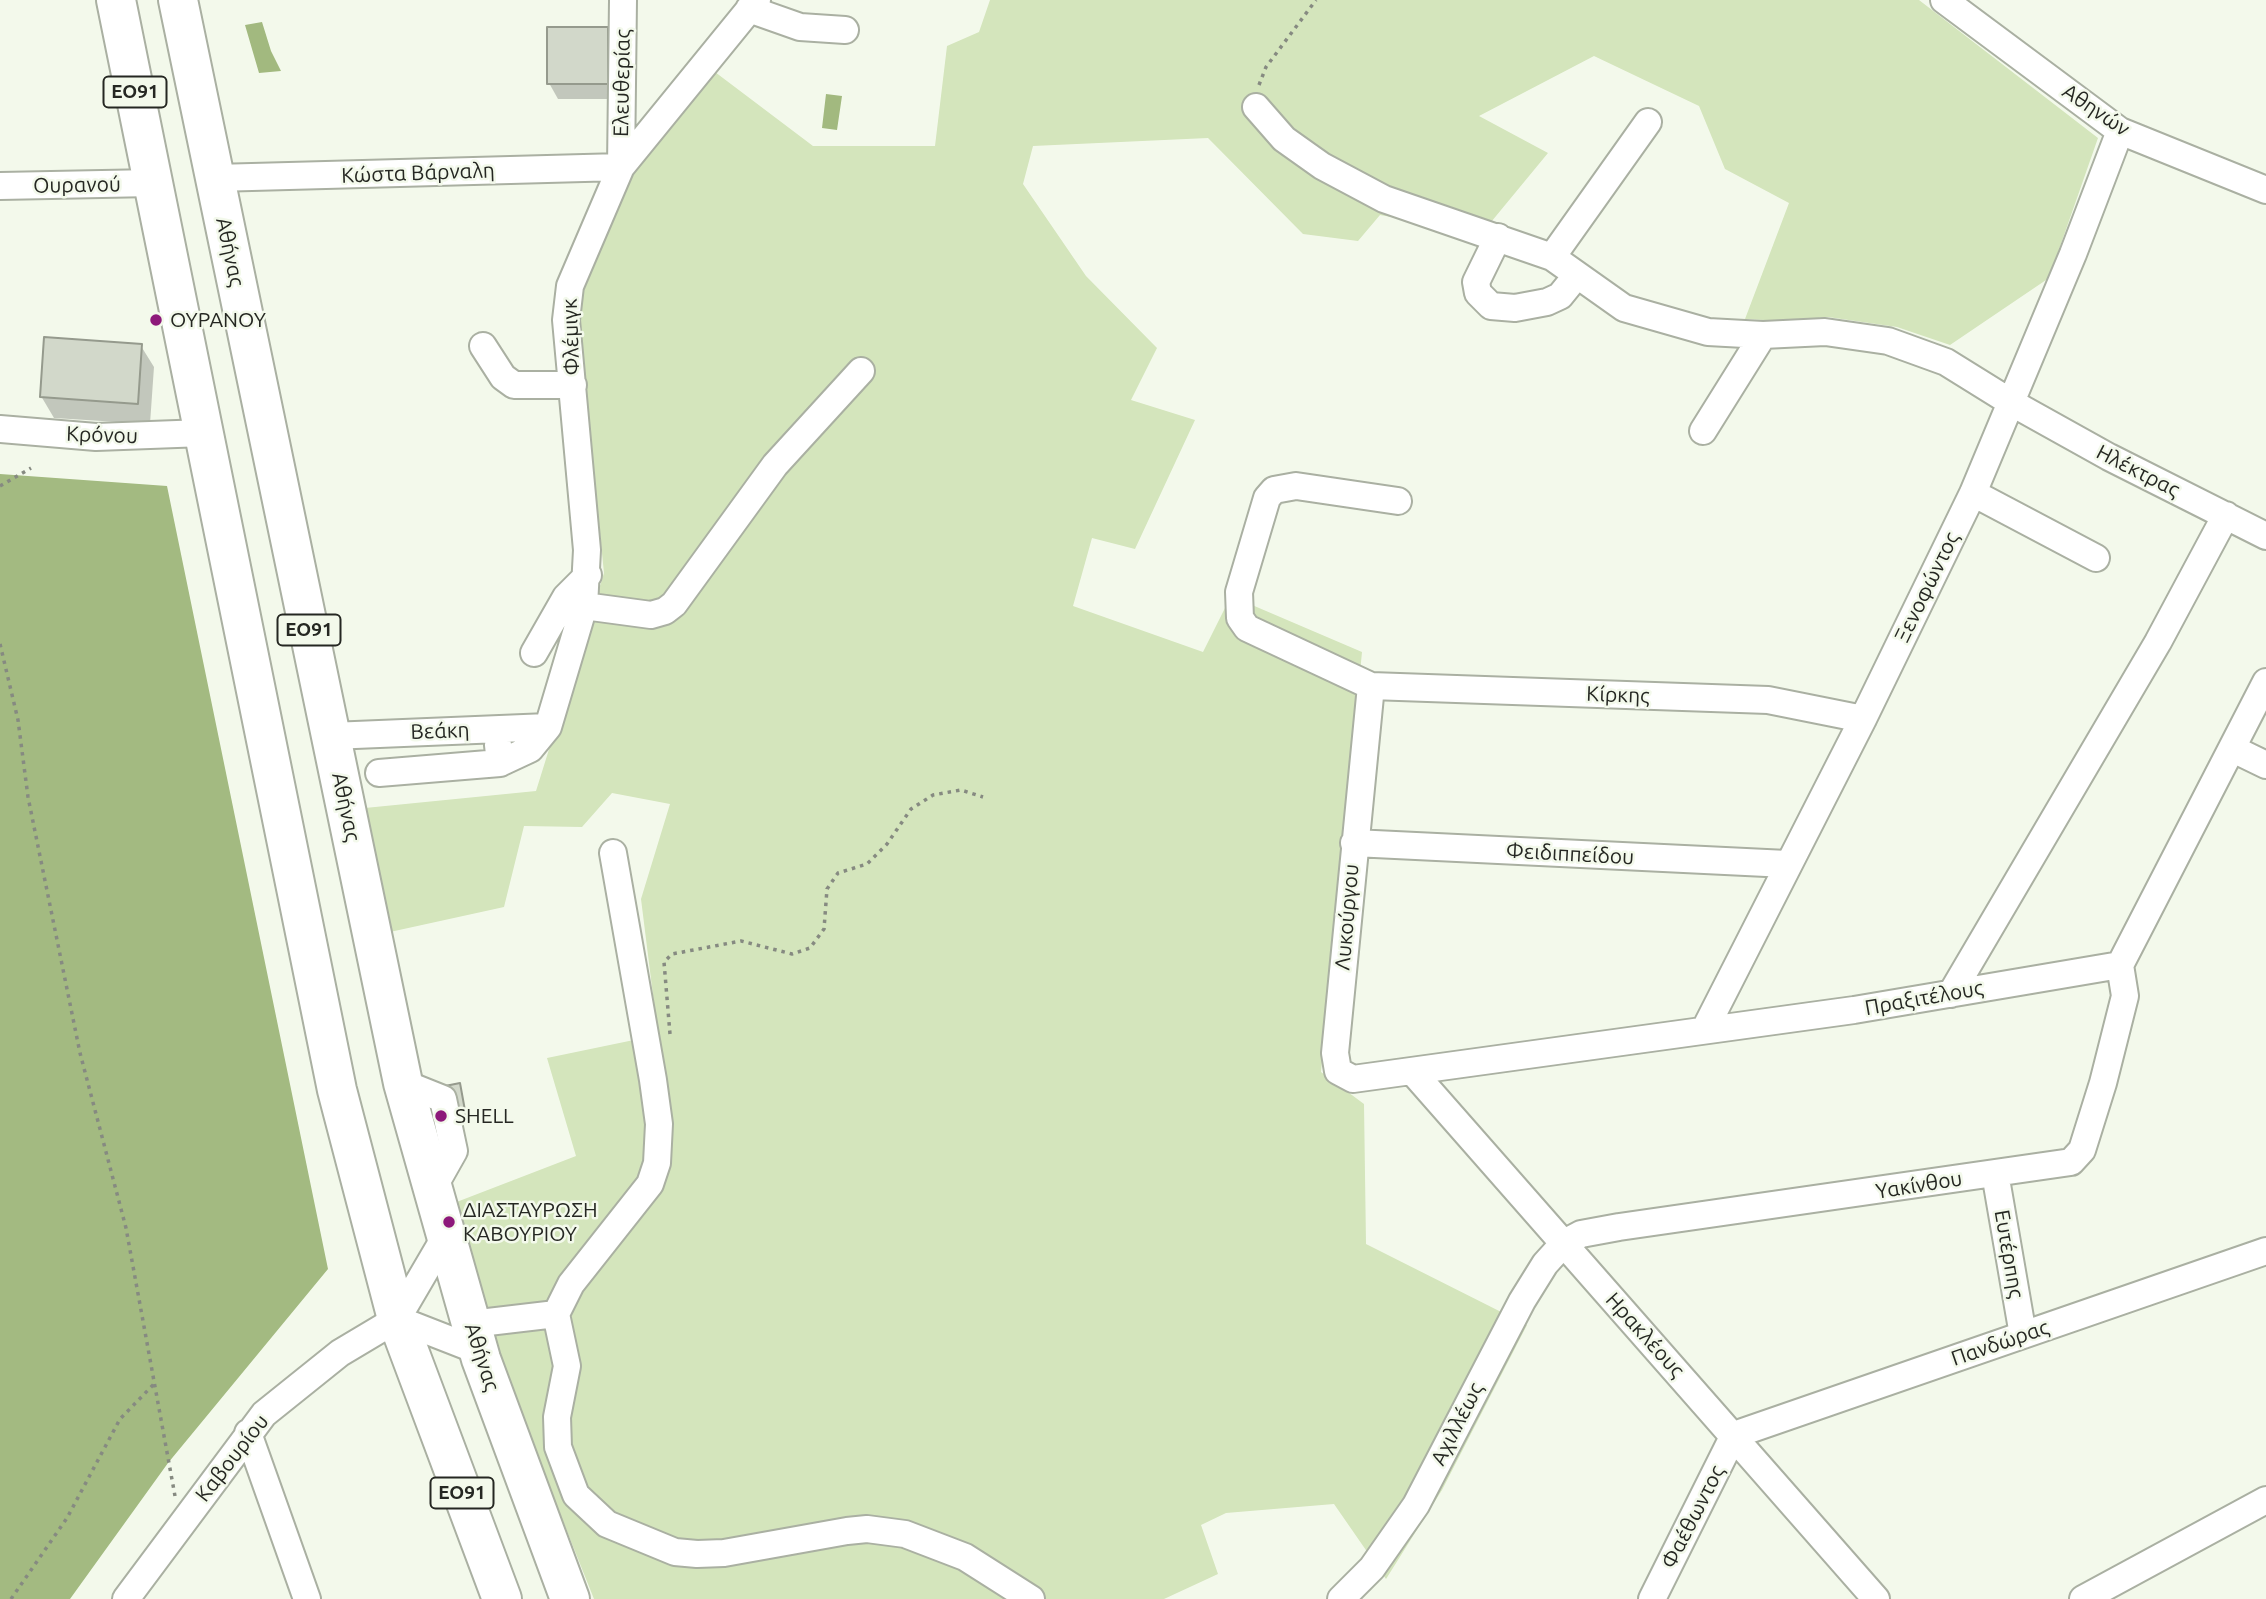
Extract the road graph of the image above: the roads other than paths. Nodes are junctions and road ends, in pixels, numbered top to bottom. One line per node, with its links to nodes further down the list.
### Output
1 (116, 0): 12 (highway, ΕΟ91)
2 (178, 0): 11 (highway, Αθήνας / ΕΟ91)
3 (623, 0): 10 (street, Ελευθερίας)
4 (1944, 0): 9 (street, Αθηνών)
5 (753, 5): 6 (street); 10 (street, Φλέμιγκ)
6 (845, 30)
7 (1256, 107): 15 (street, Ηλέκτρας)
8 (1648, 122): 16 (street)
9 (2120, 131): 14 (street, Αθηνών); 22 (street, Ξενοφώντος)
10 (621, 167): 11 (street, Κώστα Βάρναλη); 21 (street, Φλέμιγκ)
11 (215, 178): 39 (highway, Αθήνας / ΕΟ91)
12 (153, 183): 13 (street, Ουρανού); 25 (highway, ΕΟ91)
13 (0, 186)
14 (2266, 190)
15 (1498, 237): 16 (street, Ηλέκτρας); 17 (street)
16 (1552, 257): 17 (street, Ηλέκτρας)
17 (1577, 275): 18 (street, Ηλέκτρας)
18 (1763, 335): 22 (street, Ηλέκτρας); 24 (street)
19 (483, 346): 21 (street)
20 (861, 371): 32 (street)
21 (573, 384): 31 (street, Φλέμιγκ)
22 (2012, 403): 26 (street, Ξενοφώντος); 28 (street, Ηλέκτρας)
23 (0, 429): 25 (street, Κρόνου)
24 (1703, 431)
25 (204, 433): 56 (highway, ΕΟ91)
26 (1973, 493): 30 (street); 36 (street, Ξενοφώντος)
27 (1398, 501): 35 (street)
28 (2226, 515): 29 (street, Ηλέκτρας); 48 (street)
29 (2266, 536)
30 (2096, 558)
31 (588, 575): 32 (street, Φλέμιγκ); 33 (street)
32 (584, 606): 37 (street, Φλέμιγκ)
33 (534, 653)
34 (2266, 682): 40 (street)
35 (1371, 686): 36 (street, Κίρκης); 44 (street, Λυκούργου)
36 (1863, 719): 46 (street, Ξενοφώντος)
37 (548, 727): 38 (street, Βεάκη); 41 (street)
38 (496, 729): 39 (street, Βεάκη); 41 (street)
39 (331, 736): 52 (highway, Αθήνας / ΕΟ91)
40 (2233, 749): 42 (street); 47 (street)
41 (500, 763): 43 (street)
42 (2266, 765)
43 (379, 773)
44 (1354, 843): 46 (street, Φειδιππείδου); 50 (street, Λυκούργου)
45 (613, 853): 55 (street)
46 (1787, 864): 49 (street, Ξενοφώντος)
47 (2120, 965): 48 (street, Πραξιτέλους); 51 (street, Υακίνθου)
48 (1951, 994): 49 (street, Πραξιτέλους)
49 (1705, 1029): 50 (street, Πραξιτέλους)
50 (1412, 1071): 53 (street, Ηρακλέους)
51 (1995, 1173): 53 (street, Υακίνθου); 57 (street, Ευτέρπης)
52 (445, 1237): 56 (street); 58 (highway, Αθήνας / ΕΟ91)
53 (1564, 1243): 60 (street, Ηρακλέους); 67 (street, Αχιλλέως)
54 (2266, 1251): 57 (street, Πανδώρας)
55 (556, 1314): 58 (street); 66 (street)
56 (397, 1319): 58 (street); 59 (street, Καβουρίου); 64 (highway, ΕΟ91)
57 (2023, 1335): 60 (street, Πανδώρας)
58 (475, 1337): 65 (highway, Αθήνας / ΕΟ91)
59 (248, 1433): 62 (street, Καβουρίου); 63 (street)
60 (1734, 1435): 68 (street, Φαέθωντος); 69 (street, Ηρακλέους)
61 (2266, 1500): 70 (street)
62 (126, 1599)
63 (307, 1599)
64 (502, 1599)
65 (570, 1599)
66 (1031, 1599)
67 (1341, 1599)
68 (1652, 1599)
69 (1876, 1599)
70 (2083, 1599)

